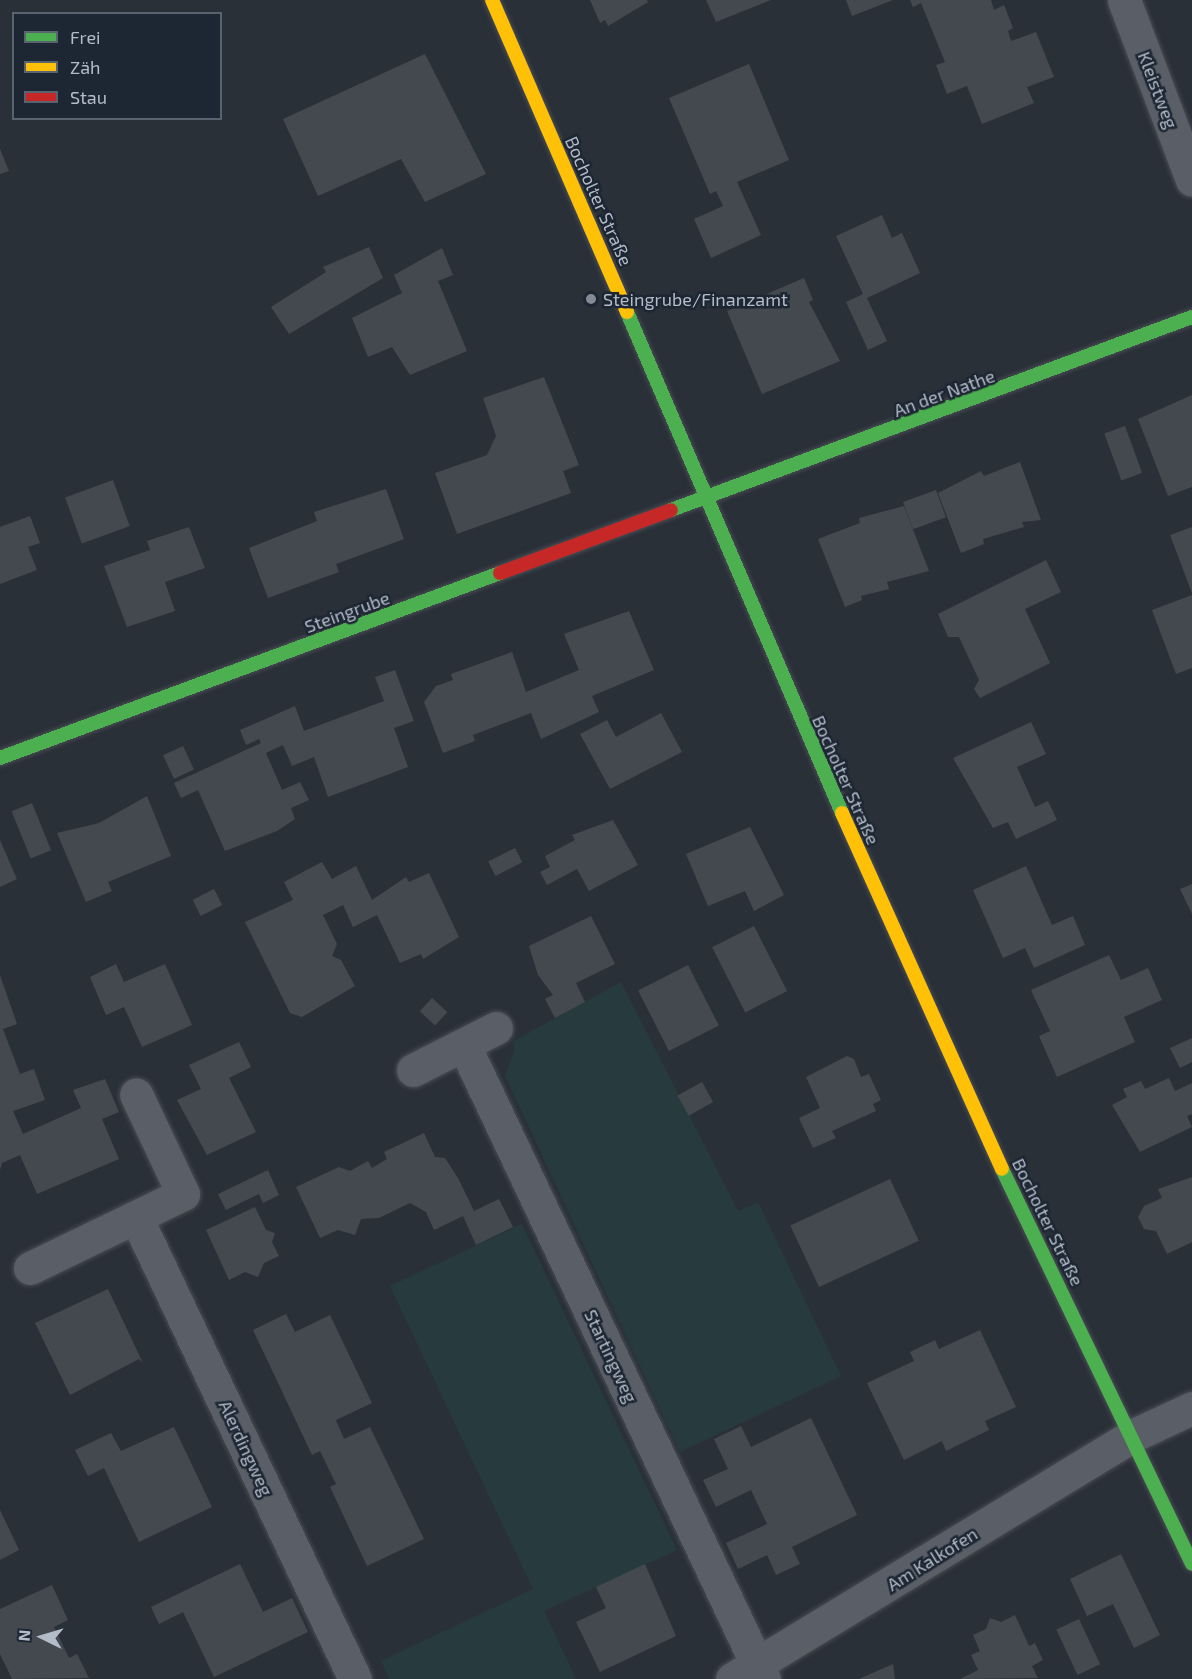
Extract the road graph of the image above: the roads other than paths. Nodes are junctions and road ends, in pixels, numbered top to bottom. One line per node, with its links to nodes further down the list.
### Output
1 (492, 0): 5 (street, Bocholter Straße)
2 (1124, 0): 3 (street, Kleistweg)
3 (1192, 180)
4 (1192, 317): 5 (street, An der Nathe)
5 (707, 500): 6 (street, Steingrube); 14 (street, Bocholter Straße)
6 (0, 758)
7 (496, 1028): 8 (street)
8 (464, 1045): 9 (street); 16 (street, Startingweg)
9 (413, 1070)
10 (136, 1094): 11 (street)
11 (136, 1217): 12 (street); 17 (street, Alerdingweg)
12 (30, 1268)
13 (1192, 1408): 14 (street, Am Kalkofen)
14 (1132, 1436): 15 (street, Bocholter Straße); 16 (street, Am Kalkofen)
15 (1192, 1564)
16 (752, 1675)
17 (356, 1679)

